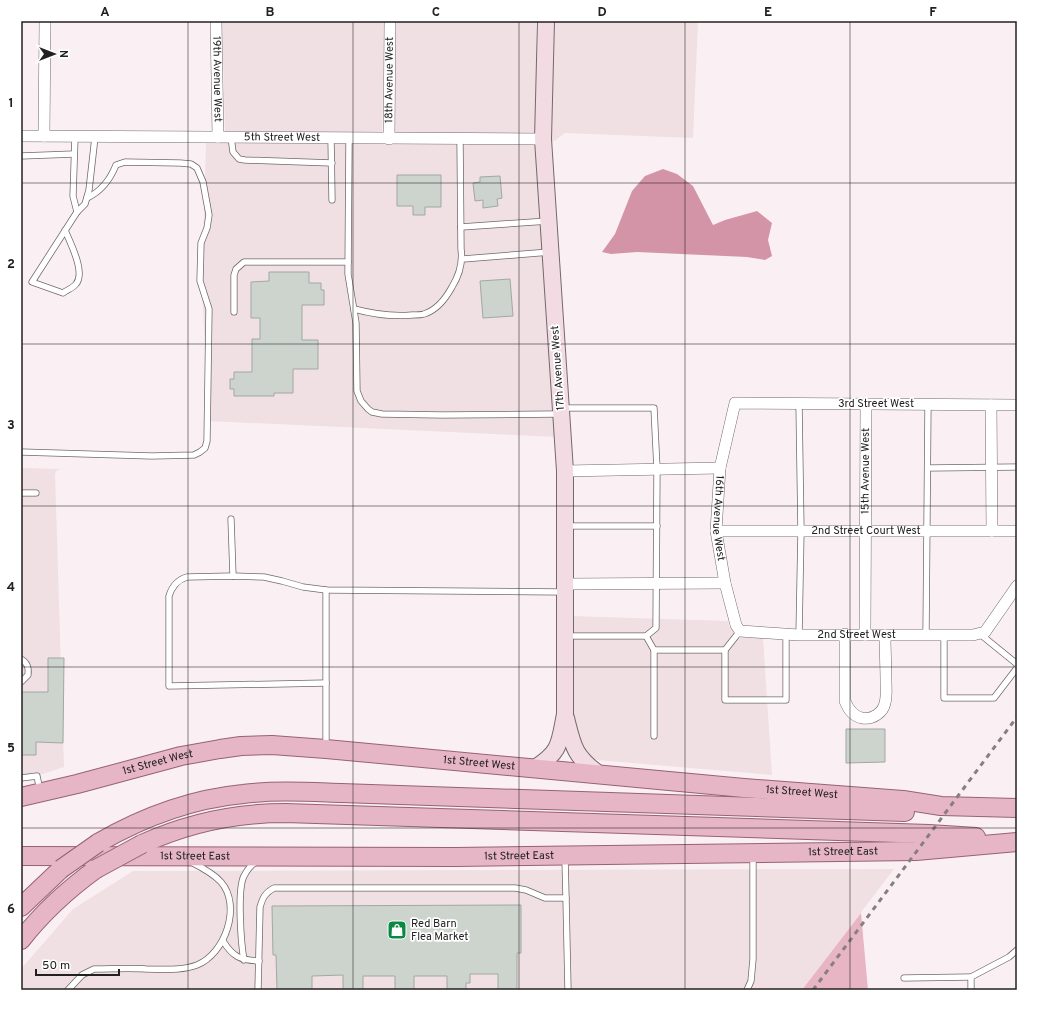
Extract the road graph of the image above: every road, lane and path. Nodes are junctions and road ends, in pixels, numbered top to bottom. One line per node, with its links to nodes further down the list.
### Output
1 (45, 21): 6 (street)
2 (216, 21): 9 (street, 19th Avenue West)
3 (390, 21): 13 (street, 18th Avenue West)
4 (546, 21): 15 (street, 17th Avenue West)
5 (21, 136): 6 (street, 5th Street West)
6 (44, 136): 7 (street, 5th Street West)
7 (75, 137): 8 (street, 5th Street West); 16 (lane)
8 (95, 137): 9 (street, 5th Street West); 19 (lane)
9 (218, 137): 10 (street, 5th Street West)
10 (231, 137): 11 (street, 5th Street West); 18 (lane)
11 (331, 138): 12 (street, 5th Street West); 18 (lane)
12 (349, 138): 13 (street, 5th Street West); 27 (lane)
13 (389, 139): 14 (street, 5th Street West)
14 (460, 139): 15 (street, 5th Street West); 23 (lane)
15 (543, 139): 22 (street, 17th Avenue West)
16 (74, 154): 17 (lane); 21 (lane)
17 (21, 156)
18 (332, 163): 20 (lane)
19 (87, 198): 21 (lane); 37 (lane)
20 (332, 200)
21 (77, 212): 24 (lane)
22 (548, 221): 23 (lane); 25 (street, 17th Avenue West)
23 (461, 227): 26 (lane)
24 (65, 230): 24 (lane)
25 (550, 252): 26 (lane); 36 (street, 17th Avenue West)
26 (463, 259): 28 (lane)
27 (348, 262): 28 (lane); 29 (lane)
28 (354, 309): 36 (lane)
29 (234, 312)
30 (735, 403): 31 (street, 3rd Street West); 40 (street, 16th Avenue West)
31 (799, 404): 32 (street, 3rd Street West); 50 (lane)
32 (866, 404): 33 (street, 3rd Street West); 51 (street, 15th Avenue West)
33 (928, 404): 34 (street, 3rd Street West); 41 (lane)
34 (991, 405): 35 (street, 3rd Street West); 38 (street)
35 (1017, 405)
36 (561, 411): 42 (lane); 43 (street, 17th Avenue West)
37 (21, 452)
38 (991, 467): 39 (lane); 41 (lane); 53 (street)
39 (1017, 467)
40 (720, 468): 42 (street); 49 (street, 16th Avenue West)
41 (928, 468): 52 (lane)
42 (657, 469): 43 (street); 48 (lane)
43 (565, 471): 47 (street, 17th Avenue West)
44 (21, 493): 45 (lane)
45 (36, 493)
46 (231, 519): 55 (lane)
47 (566, 526): 48 (lane); 59 (street, 17th Avenue West)
48 (657, 526): 56 (lane)
49 (716, 531): 50 (street, 2nd Street Court West); 57 (street, 16th Avenue West)
50 (801, 531): 51 (street, 2nd Street Court West); 64 (lane)
51 (866, 531): 52 (street, 2nd Street Court West); 66 (street, 15th Avenue West)
52 (928, 531): 53 (street, 2nd Street Court West); 68 (lane)
53 (992, 531): 54 (street, 2nd Street Court West)
54 (1017, 531)
55 (233, 576): 60 (lane); 78 (lane)
56 (657, 583): 57 (street); 59 (street); 71 (lane)
57 (726, 583): 61 (street, 16th Avenue West)
58 (1017, 586): 62 (street)
59 (566, 588): 60 (lane); 70 (street, 17th Avenue West)
60 (326, 590): 78 (lane)
61 (740, 631): 63 (street, 2nd Street West); 73 (lane)
62 (979, 633): 69 (street, 2nd Street West); 75 (lane)
63 (786, 634): 64 (street, 2nd Street West); 73 (lane)
64 (799, 634): 65 (street, 2nd Street West)
65 (845, 634): 66 (street, 2nd Street West); 67 (street)
66 (865, 634): 67 (street, 2nd Street West)
67 (885, 634): 68 (street, 2nd Street West)
68 (926, 634): 69 (street, 2nd Street West)
69 (944, 634): 76 (lane)
70 (566, 636): 71 (lane); 79 (street, 17th Avenue West)
71 (646, 636): 72 (lane)
72 (654, 650): 73 (lane); 80 (lane)
73 (724, 650)
74 (21, 659): 77 (lane)
75 (1017, 664)
76 (1017, 668)
77 (21, 682)
78 (326, 683): 81 (lane)
79 (565, 714): 82 (street, 17th Avenue West); 83 (street, 17th Avenue West)
80 (654, 736)
81 (326, 749): 82 (main road, 1st Street West); 85 (main road, 1st Street West)
82 (534, 768): 83 (main road, 1st Street West)
83 (599, 774): 87 (main road, 1st Street West)
84 (21, 778): 85 (lane)
85 (40, 793): 86 (main road, 1st Street West); 88 (main road)
86 (21, 797)
87 (941, 806): 89 (main road, 1st Street West); 97 (main road, 1st Street West, bridge)
88 (21, 807)
89 (1017, 808)
90 (1017, 841): 91 (main road, 1st Street East); 98 (main road, bridge)
91 (754, 853): 93 (main road, 1st Street East); 108 (lane)
92 (23, 855): 94 (main road, 1st Street East)
93 (565, 855): 95 (main road, 1st Street East); 96 (lane)
94 (179, 856): 95 (main road, 1st Street East); 99 (lane)
95 (264, 856): 101 (lane)
96 (566, 898): 102 (lane); 107 (lane)
97 (21, 907)
98 (21, 940)
99 (223, 941): 101 (lane); 105 (lane)
100 (1017, 950): 103 (lane)
101 (244, 960): 102 (lane)
102 (259, 962): 106 (lane)
103 (971, 977): 104 (lane); 109 (lane)
104 (904, 978)
105 (68, 990)
106 (258, 990)
107 (568, 990)
108 (748, 990)
109 (971, 990)

